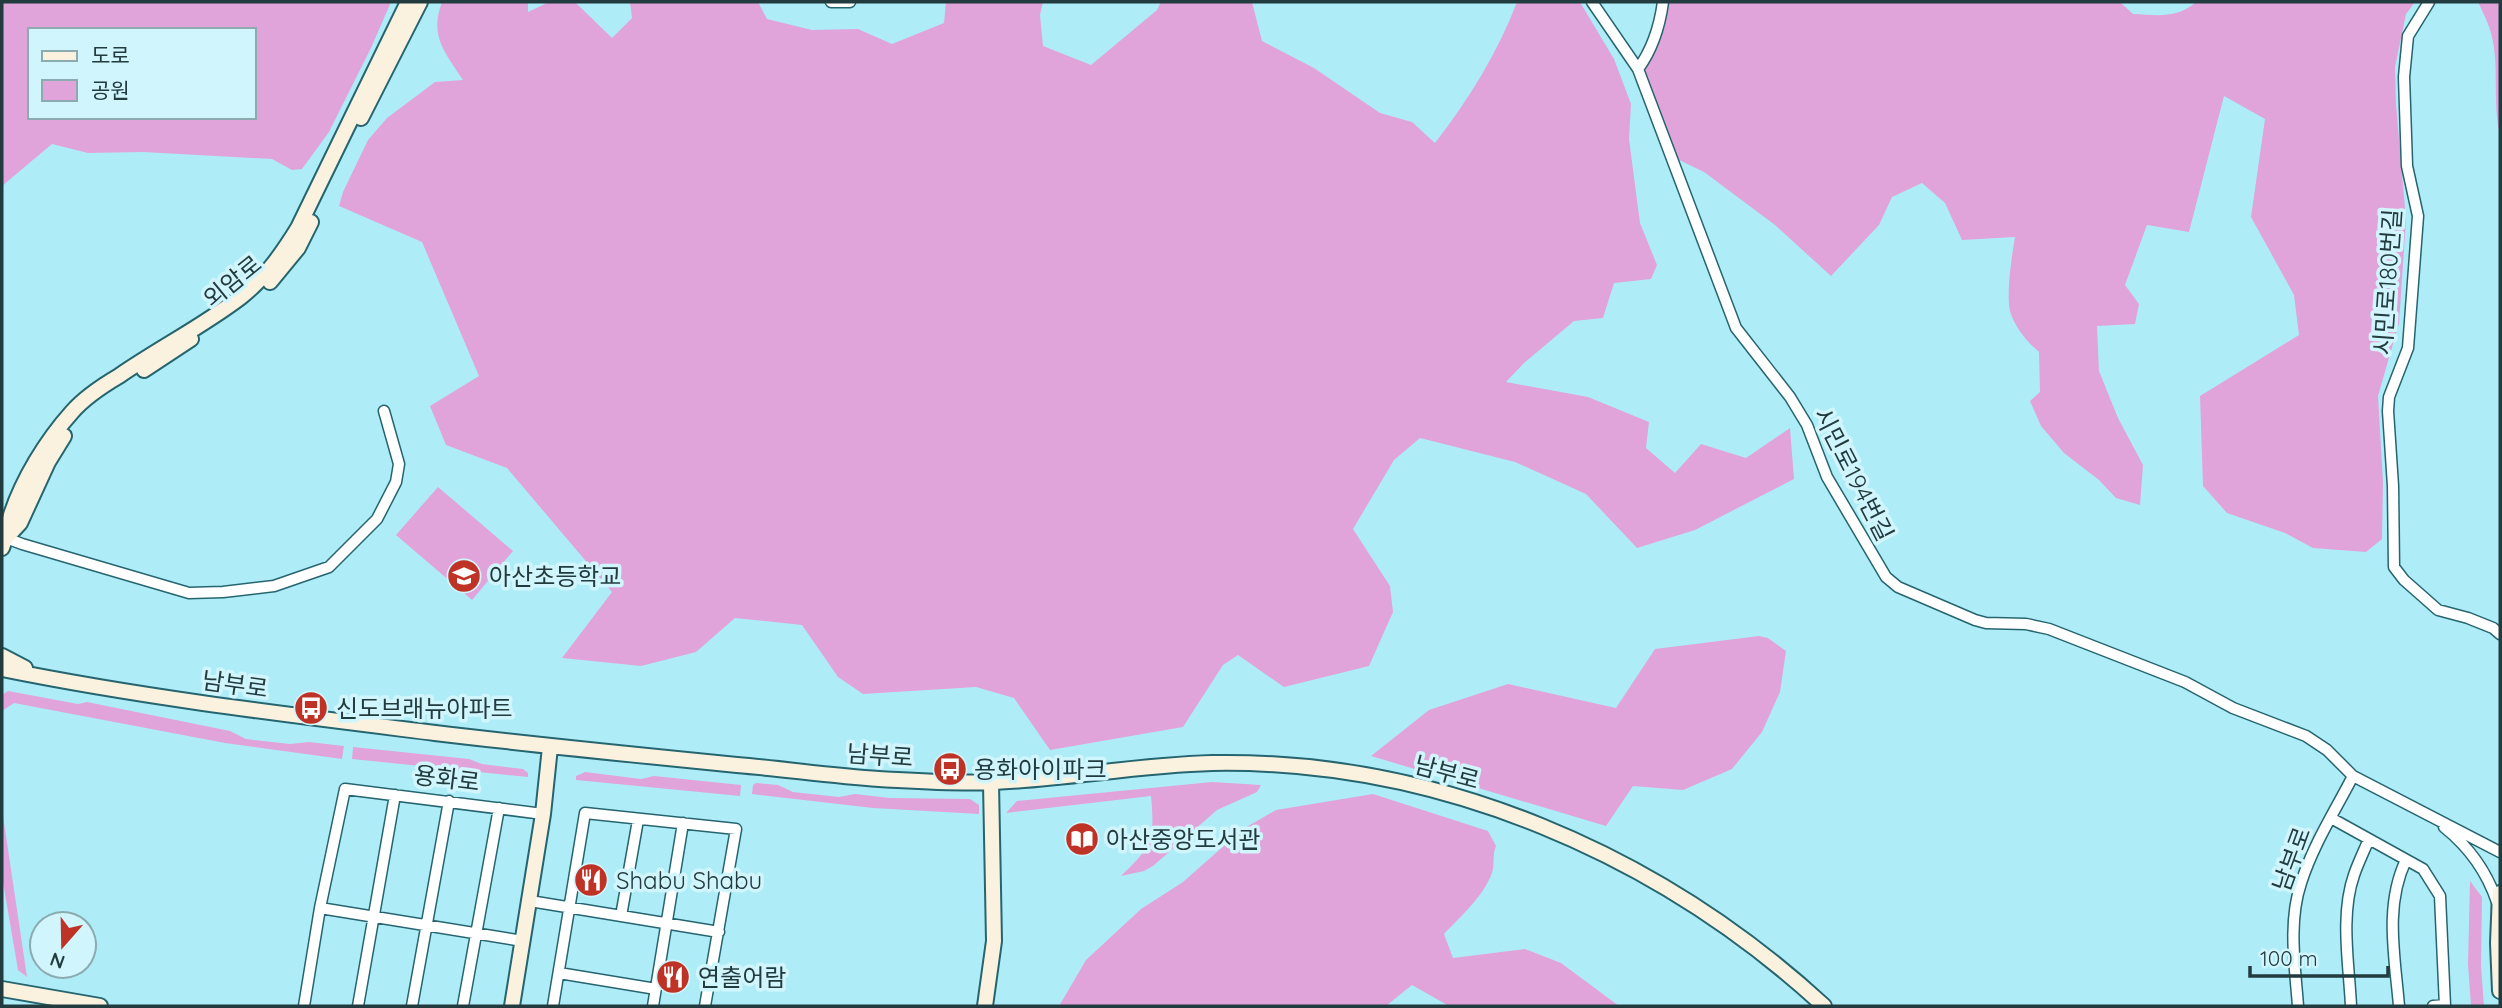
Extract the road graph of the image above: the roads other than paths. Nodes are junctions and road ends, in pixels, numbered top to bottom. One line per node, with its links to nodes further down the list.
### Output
1 (408, 2): 10 (street, 외암로)
2 (420, 2): 10 (street, 외암로)
3 (831, 2): 4 (street)
4 (850, 2)
5 (1592, 2): 8 (street, 시민로194번길)
6 (1663, 2): 8 (street)
7 (2429, 2): 11 (street, 시민로180번길)
8 (1638, 69): 16 (street, 시민로194번길)
9 (384, 411): 10 (street)
10 (4, 543)
11 (2500, 634)
12 (2, 656): 14 (street)
13 (6, 672): 14 (street, 남부로)
14 (38, 675): 15 (street, 남부로)
15 (550, 747): 17 (street, 남부로); 21 (street)
16 (2353, 776): 22 (street, 시민로194번길); 23 (street, 남부로)
17 (991, 783): 54 (street); 55 (street, 남부로)
18 (394, 795): 19 (street, 용화로); 31 (street, 용화로); 34 (street)
19 (449, 801): 20 (street, 용화로); 36 (street)
20 (499, 808): 21 (street, 용화로); 38 (street)
21 (542, 814): 30 (street)
22 (2433, 817): 27 (street, 시민로194번길); 29 (street)
23 (2332, 818): 26 (street); 56 (street, 남부로)
24 (638, 820): 25 (street); 32 (street); 33 (street)
25 (683, 823): 35 (street); 37 (street)
26 (2369, 839): 28 (street); 57 (street)
27 (2500, 852)
28 (2406, 860): 58 (street); 60 (street)
29 (2500, 900): 43 (street)
30 (530, 901): 32 (street); 39 (street)
31 (320, 908): 34 (street); 46 (street)
32 (570, 908): 33 (street); 40 (street)
33 (621, 916): 35 (street)
34 (372, 917): 36 (street); 47 (street)
35 (667, 924): 37 (street); 42 (street)
36 (426, 926): 38 (street); 48 (street)
37 (719, 932): 53 (street)
38 (475, 934): 39 (street); 49 (street)
39 (523, 941): 50 (street)
40 (559, 973): 42 (street); 51 (street)
41 (2, 989): 44 (street)
42 (656, 989): 52 (street)
43 (2500, 991)
44 (55, 1002): 45 (street)
45 (100, 1006)
46 (304, 1006)
47 (358, 1006)
48 (412, 1006)
49 (463, 1006)
50 (512, 1006)
51 (553, 1006)
52 (653, 1006)
53 (705, 1006)
54 (985, 1006)
55 (1824, 1006)
56 (2298, 1006)
57 (2351, 1006)
58 (2399, 1006)
59 (2433, 1006): 60 (street)
60 (2445, 1006)

